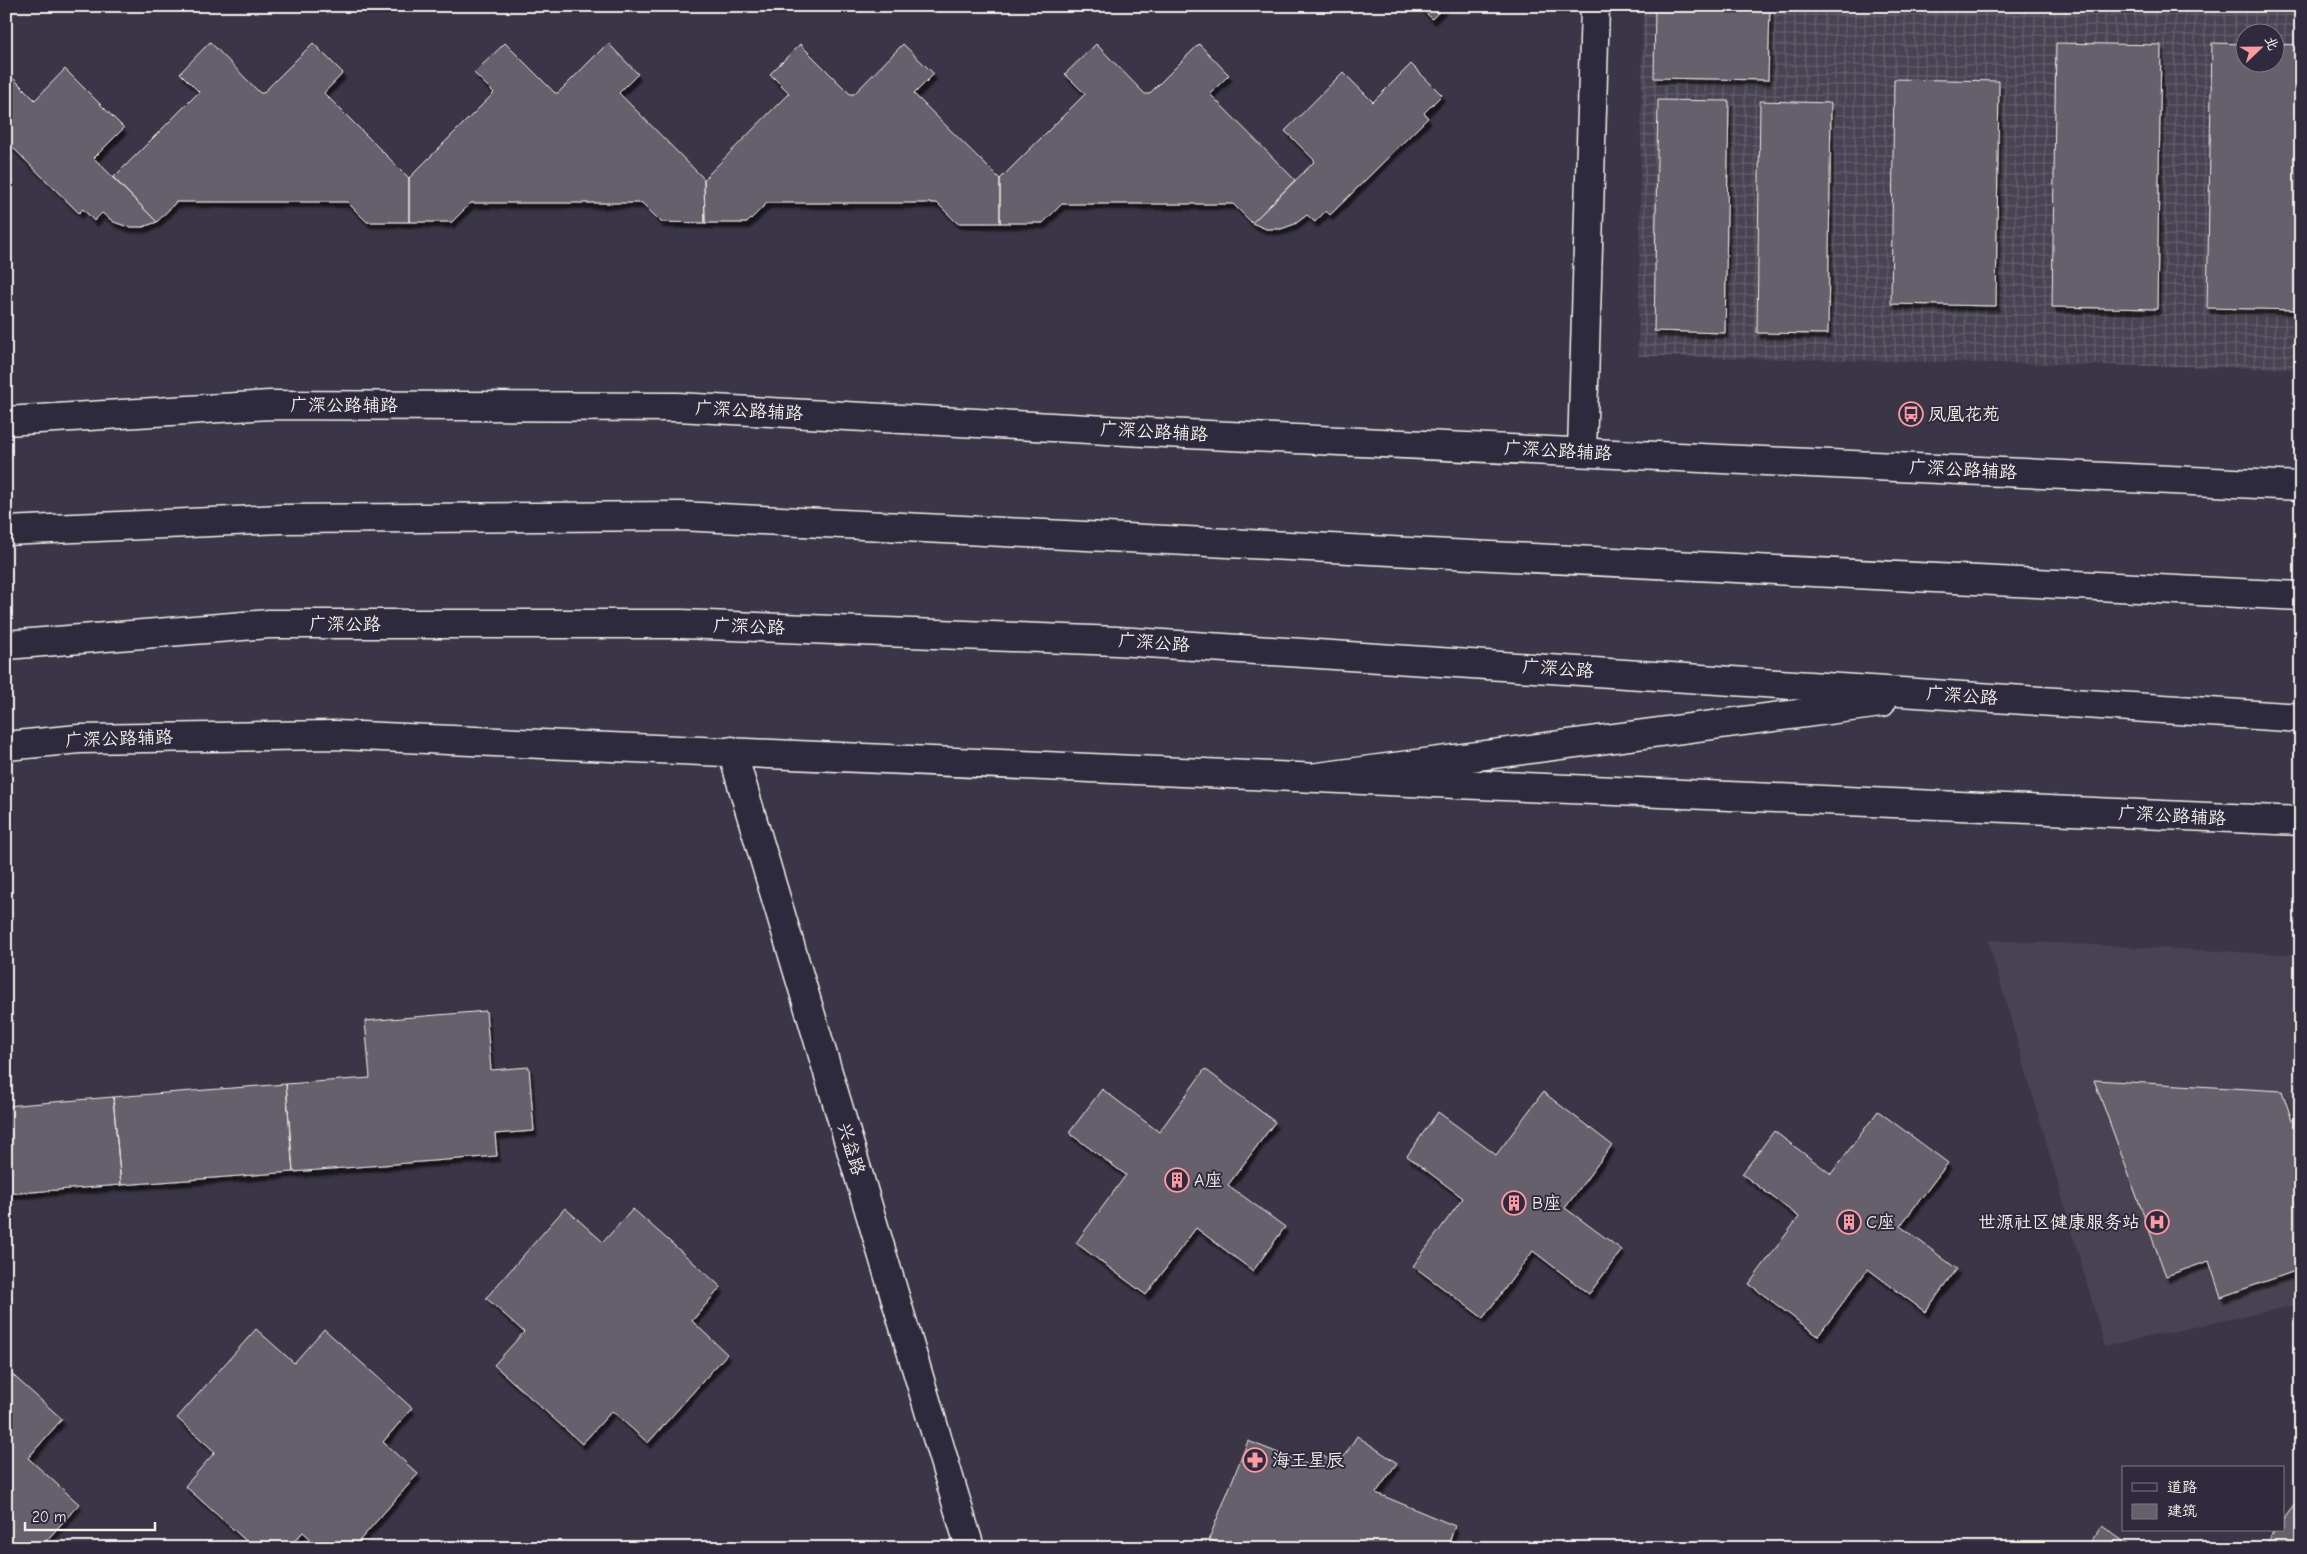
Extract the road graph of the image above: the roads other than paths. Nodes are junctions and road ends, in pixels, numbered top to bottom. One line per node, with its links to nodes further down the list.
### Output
1 (1595, 6): 3 (main road)
2 (6, 421): 3 (main road, 广深公路辅路)
3 (1582, 452): 4 (main road, 广深公路辅路)
4 (2301, 486)
5 (6, 531): 6 (main road)
6 (2301, 596)
7 (6, 645): 8 (main road, 广深公路)
8 (1943, 694): 9 (main road, 广深公路); 12 (main road)
9 (2301, 718)
10 (6, 746): 11 (main road, 广深公路辅路)
11 (732, 751): 12 (main road, 广深公路辅路); 14 (main road, 兴益路)
12 (1318, 777): 13 (main road, 广深公路辅路)
13 (2301, 821)
14 (970, 1548)

